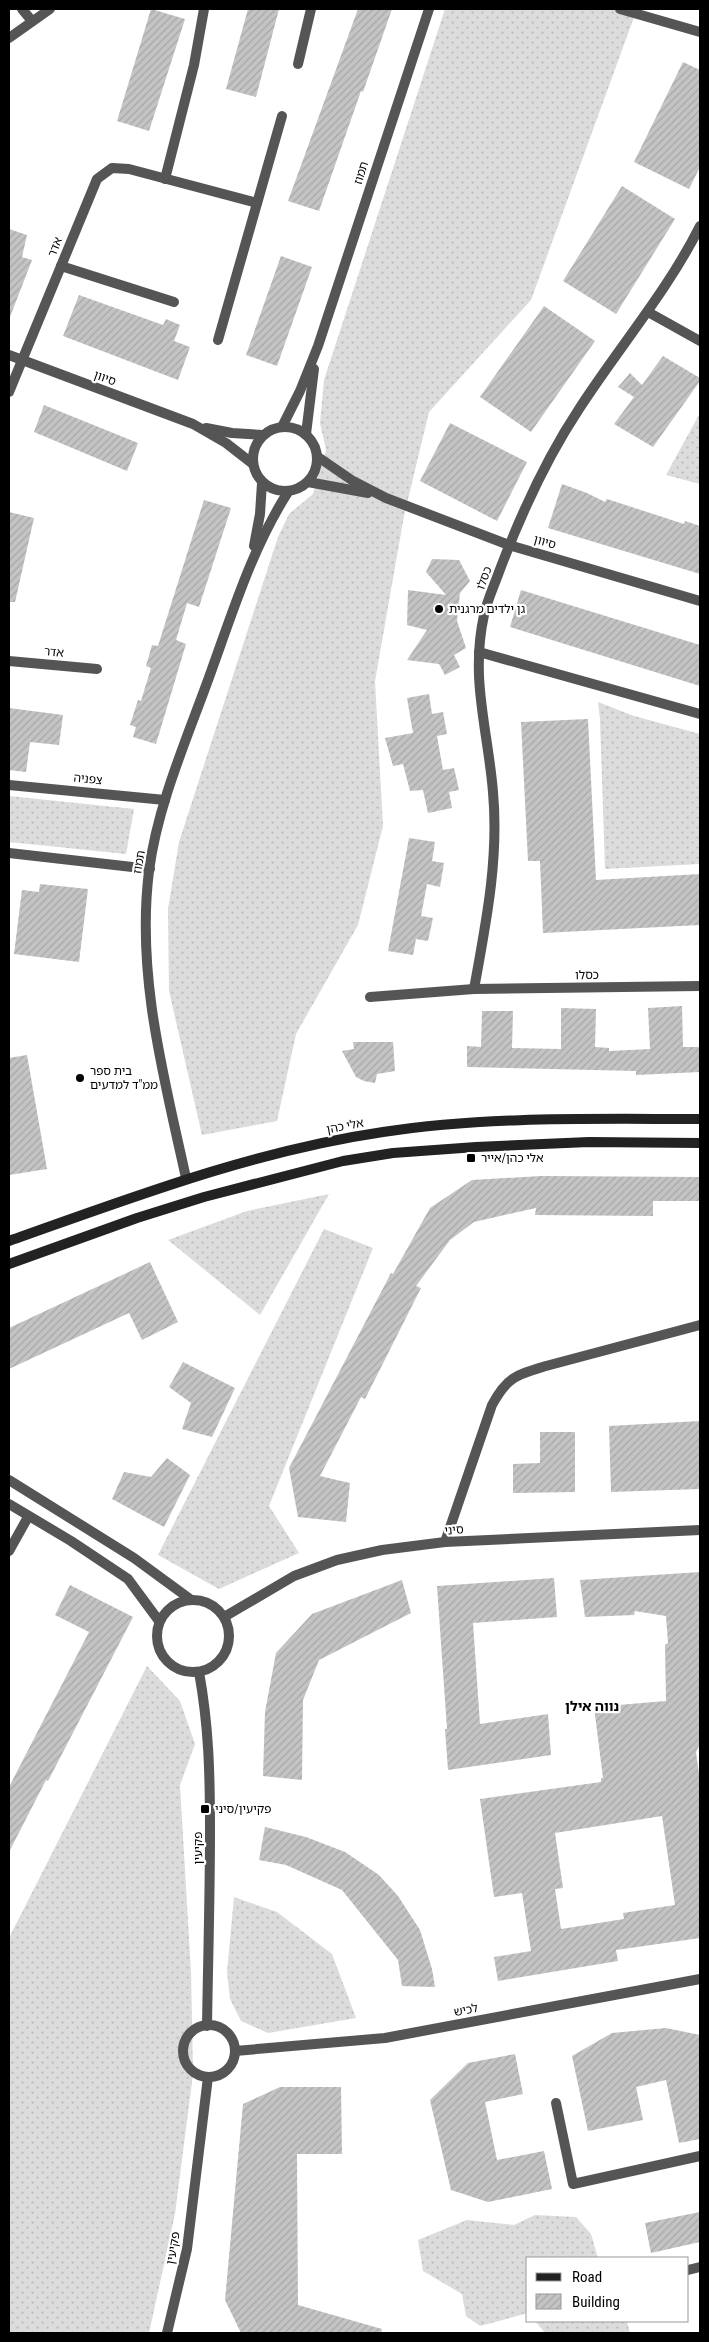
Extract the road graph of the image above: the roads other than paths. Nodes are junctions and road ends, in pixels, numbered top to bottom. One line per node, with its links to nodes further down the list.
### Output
1 (22, 9): 7 (street)
2 (50, 9): 7 (street)
3 (204, 9): 12 (street)
4 (311, 9): 10 (street)
5 (428, 9): 20 (street, תמוז)
6 (620, 9): 8 (street)
7 (32, 20): 9 (street)
8 (700, 32)
9 (9, 38)
10 (298, 64)
11 (282, 116): 13 (street)
12 (165, 179): 13 (street, אדר); 15 (street, אדר)
13 (257, 203): 18 (street)
14 (700, 226): 17 (street, כסלו)
15 (61, 266): 16 (street); 22 (street, אדר)
16 (174, 302)
17 (648, 312): 19 (street); 34 (street, כסלו)
18 (218, 340)
19 (700, 341)
20 (318, 346): 25 (street, תמוז); 26 (street, תמוז)
21 (9, 355): 22 (street, סיוון)
22 (22, 360): 23 (street, אדר); 24 (street, סיוון)
23 (9, 392)
24 (193, 424): 27 (street, סיוון); 29 (street, סיוון)
25 (282, 427): 26 (street); 27 (street)
26 (306, 434): 28 (street)
27 (263, 435): 29 (street)
28 (318, 457): 30 (street); 33 (street, סיוון)
29 (252, 464): 31 (street)
30 (308, 482): 32 (street); 33 (street, סיוון)
31 (262, 483): 32 (street); 35 (street, תמוז)
32 (288, 492): 35 (street, תמוז)
33 (386, 498): 34 (street, סיוון)
34 (509, 545): 36 (street, סיוון); 37 (street, כסלו)
35 (250, 563): 42 (street, תמוז)
36 (700, 601)
37 (479, 652): 40 (street); 46 (street, כסלו)
38 (9, 660): 39 (street, אדר)
39 (97, 669)
40 (700, 714)
41 (9, 785): 42 (street, צפניה)
42 (165, 800): 44 (street, תמוז)
43 (9, 853): 44 (street)
44 (150, 869): 50 (street, תמוז)
45 (700, 986): 46 (street, כסלו)
46 (474, 989): 47 (street, כסלו)
47 (370, 997)
48 (700, 1119): 50 (street, אלי כהן)
49 (700, 1143): 52 (street)
50 (186, 1178): 51 (street, אלי כהן)
51 (9, 1241)
52 (9, 1264)
53 (700, 1326): 58 (street)
54 (9, 1480): 60 (street)
55 (9, 1504): 56 (street)
56 (28, 1517): 59 (street); 62 (street)
57 (700, 1530): 58 (street, סיני)
58 (445, 1542): 61 (street, סיני)
59 (9, 1551)
60 (190, 1599): 61 (street); 62 (street)
61 (224, 1617): 63 (street)
62 (159, 1621): 63 (street)
63 (199, 1672): 65 (street, פקיעין)
64 (700, 1979): 66 (street, לכיש)
65 (207, 2026): 66 (street); 67 (street)
66 (235, 2051): 67 (street)
67 (208, 2077): 70 (street, פקיעין)
68 (556, 2103): 69 (street)
69 (700, 2156)
70 (167, 2333)

